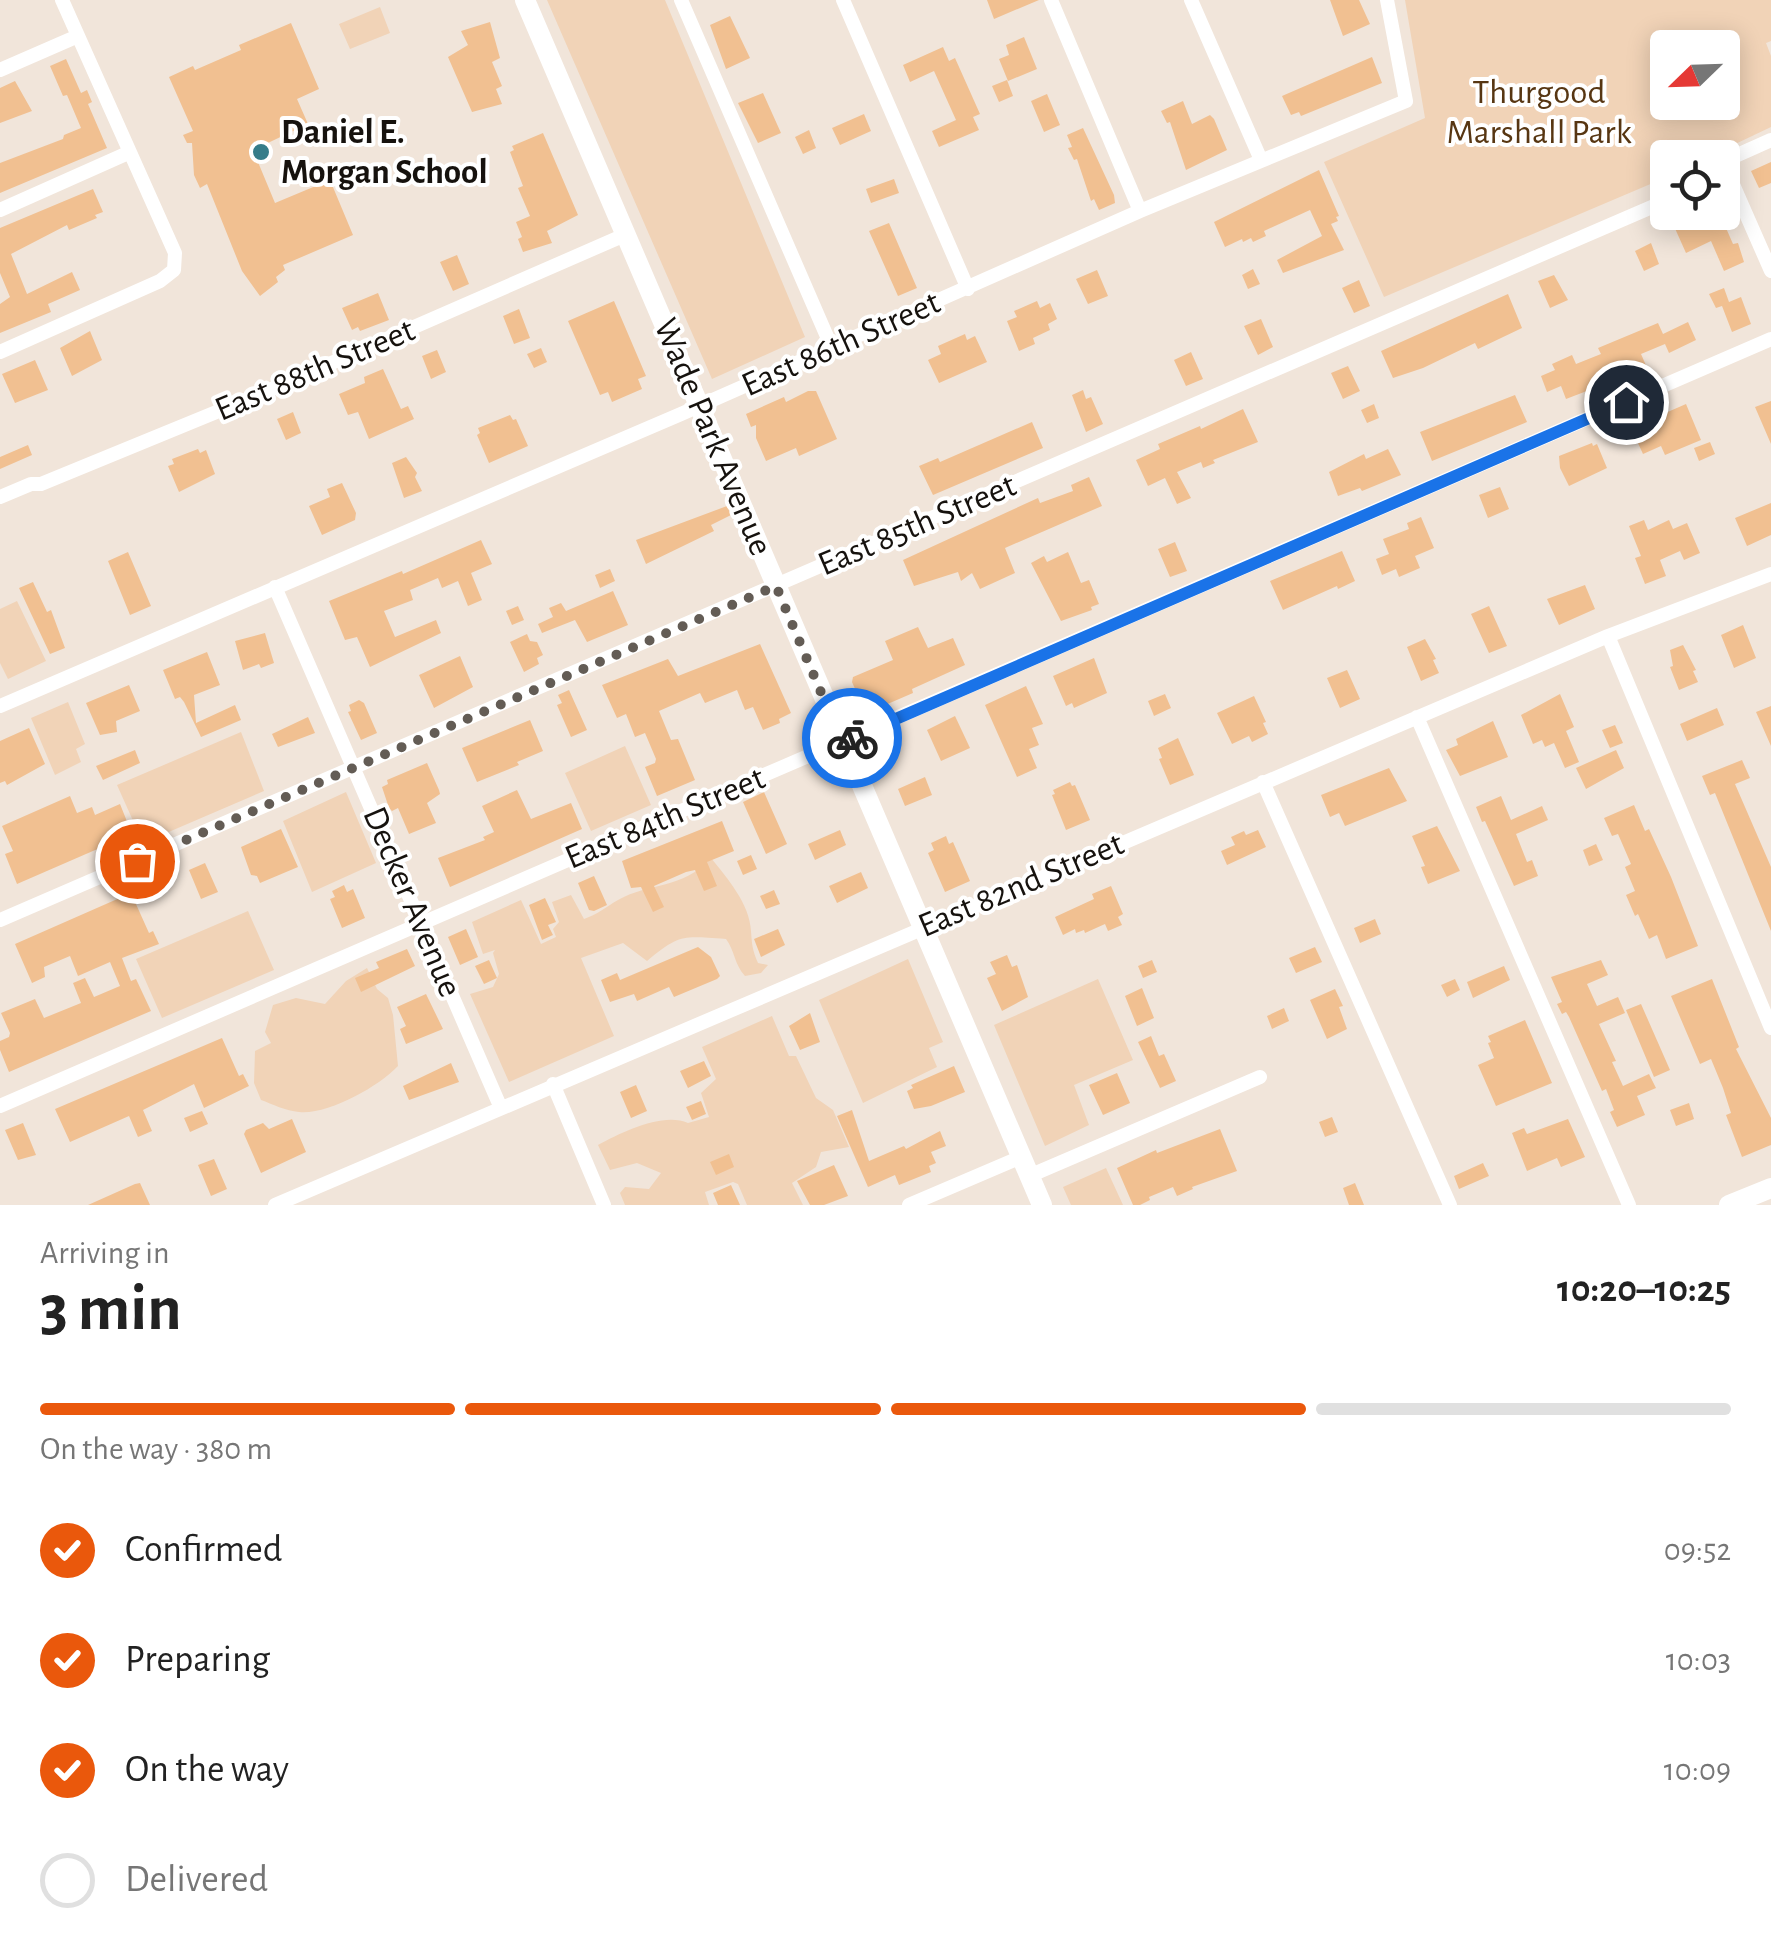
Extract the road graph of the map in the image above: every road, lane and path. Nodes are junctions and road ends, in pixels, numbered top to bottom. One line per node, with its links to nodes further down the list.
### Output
1 (62, 0): 8 (street)
2 (525, 0): 18 (street, Wade Park Avenue)
3 (681, 0): 22 (street)
4 (843, 0): 20 (street)
5 (1051, 0): 17 (street)
6 (1191, 0): 13 (street)
7 (1388, 0): 13 (street, East 86th Street)
8 (78, 36): 9 (street); 11 (street)
9 (0, 70)
10 (1771, 140): 12 (street)
11 (128, 153): 16 (street); 23 (street)
12 (1740, 154)
13 (1261, 160): 17 (street, East 86th Street)
14 (1740, 205): 19 (street)
15 (1650, 208): 27 (street, East 85th Street)
16 (0, 210)
17 (1140, 211): 20 (street, East 86th Street)
18 (627, 234): 24 (street, Wade Park Avenue); 25 (street, East 88th Street)
19 (1771, 270)
20 (968, 289): 22 (street, East 86th Street)
21 (1771, 339): 32 (street, East 84th Street)
22 (832, 348): 24 (street, East 86th Street)
23 (0, 352)
24 (698, 407): 27 (street, Wade Park Avenue); 28 (street, East 86th Street)
25 (0, 496)
26 (1771, 574): 29 (street, East 82nd Street)
27 (776, 586): 32 (street, Wade Park Avenue); 33 (street, East 85th Street)
28 (275, 587): 30 (street, East 86th Street); 33 (street, Decker Avenue)
29 (1608, 636): 31 (street, East 82nd Street); 38 (street)
30 (0, 706)
31 (1417, 717): 34 (street, East 82nd Street); 50 (street)
32 (842, 742): 36 (street, East 84th Street); 37 (street, Wade Park Avenue)
33 (354, 768): 35 (street, East 85th Street); 36 (street, Decker Avenue)
34 (1263, 782): 37 (street, East 82nd Street); 49 (street)
35 (0, 920)
36 (422, 922): 41 (street, East 84th Street); 42 (street, Decker Avenue)
37 (923, 926): 40 (street, East 82nd Street); 43 (street, Wade Park Avenue)
38 (1771, 1028)
39 (1260, 1078): 43 (street)
40 (553, 1084): 42 (street, East 82nd Street); 46 (street)
41 (0, 1106)
42 (500, 1106): 45 (street, East 82nd Street)
43 (1025, 1166): 47 (street); 48 (street, Wade Park Avenue)
44 (1771, 1188): 51 (street)
45 (275, 1205)
46 (604, 1205)
47 (909, 1205)
48 (1042, 1205)
49 (1450, 1205)
50 (1629, 1205)
51 (1730, 1205)

